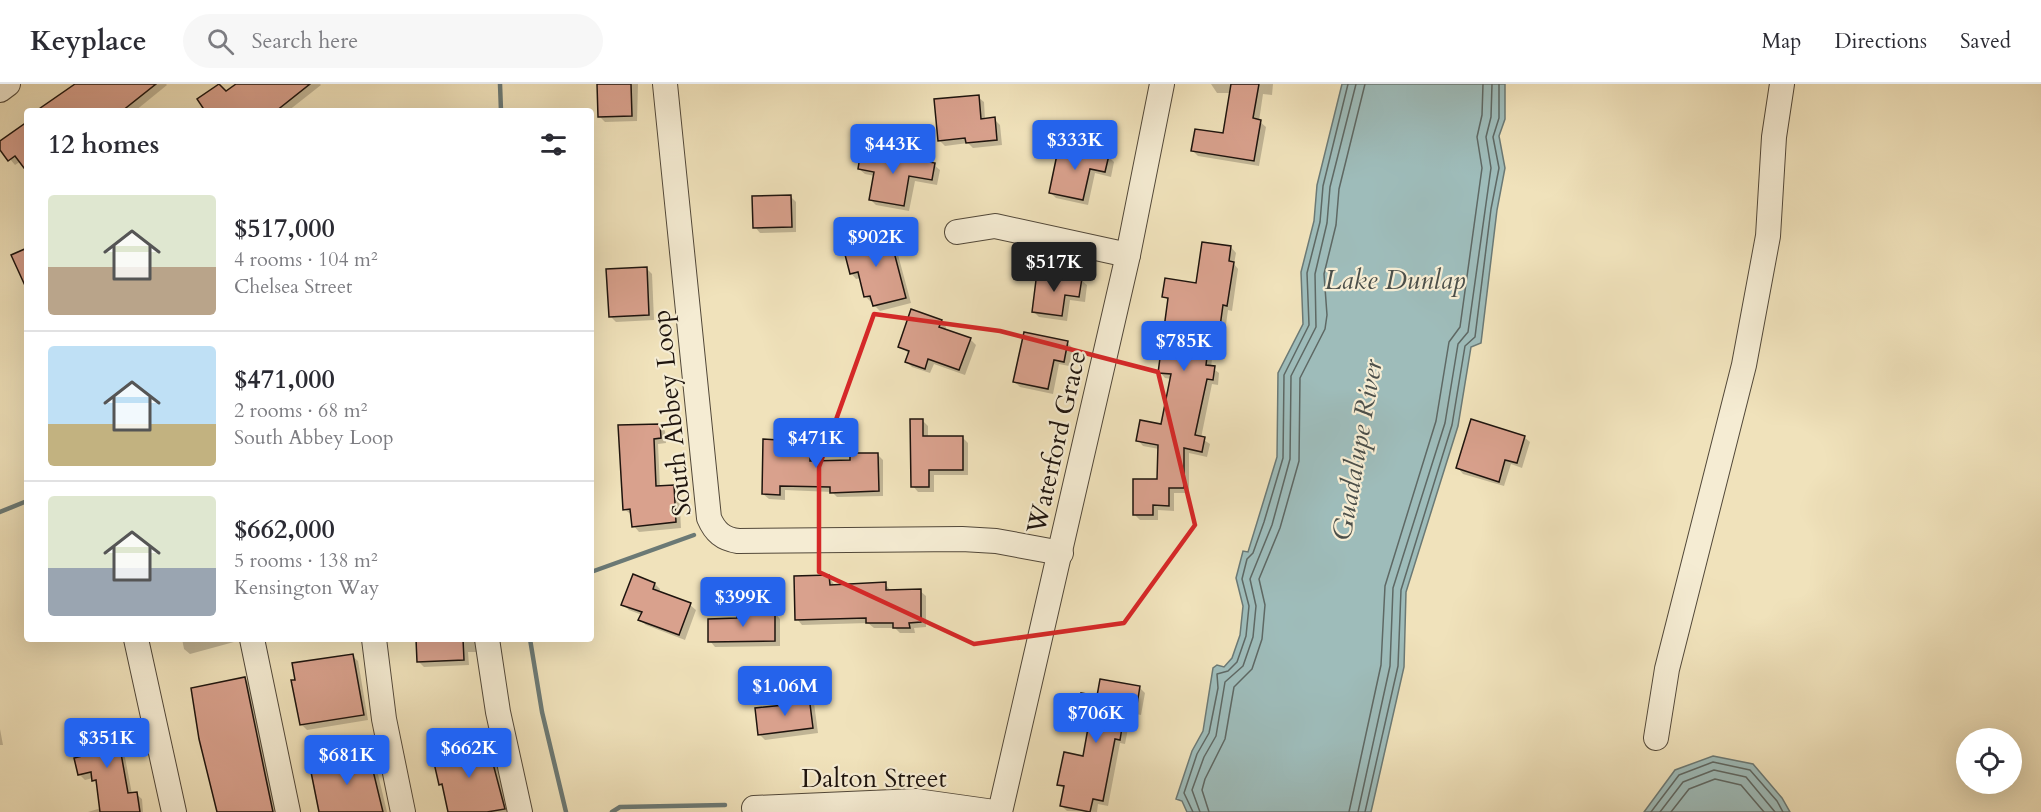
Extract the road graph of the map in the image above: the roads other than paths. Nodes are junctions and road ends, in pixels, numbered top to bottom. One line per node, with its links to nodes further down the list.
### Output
1 (8, 84): 5 (street)
2 (665, 84): 8 (street, South Abbey Loop)
3 (1162, 84): 7 (street, Waterford Grace)
4 (1782, 84): 13 (street)
5 (0, 90)
6 (957, 232): 7 (street)
7 (1128, 255): 8 (street, Waterford Grace)
8 (1061, 553): 20 (street, Waterford Grace)
9 (137, 642): 15 (street)
10 (253, 642): 16 (street)
11 (374, 642): 17 (street)
12 (487, 642): 18 (street)
13 (1656, 738)
14 (754, 808): 19 (street, Dalton Street)
15 (174, 812)
16 (288, 812)
17 (403, 812)
18 (520, 812)
19 (994, 812)
20 (1000, 812)

